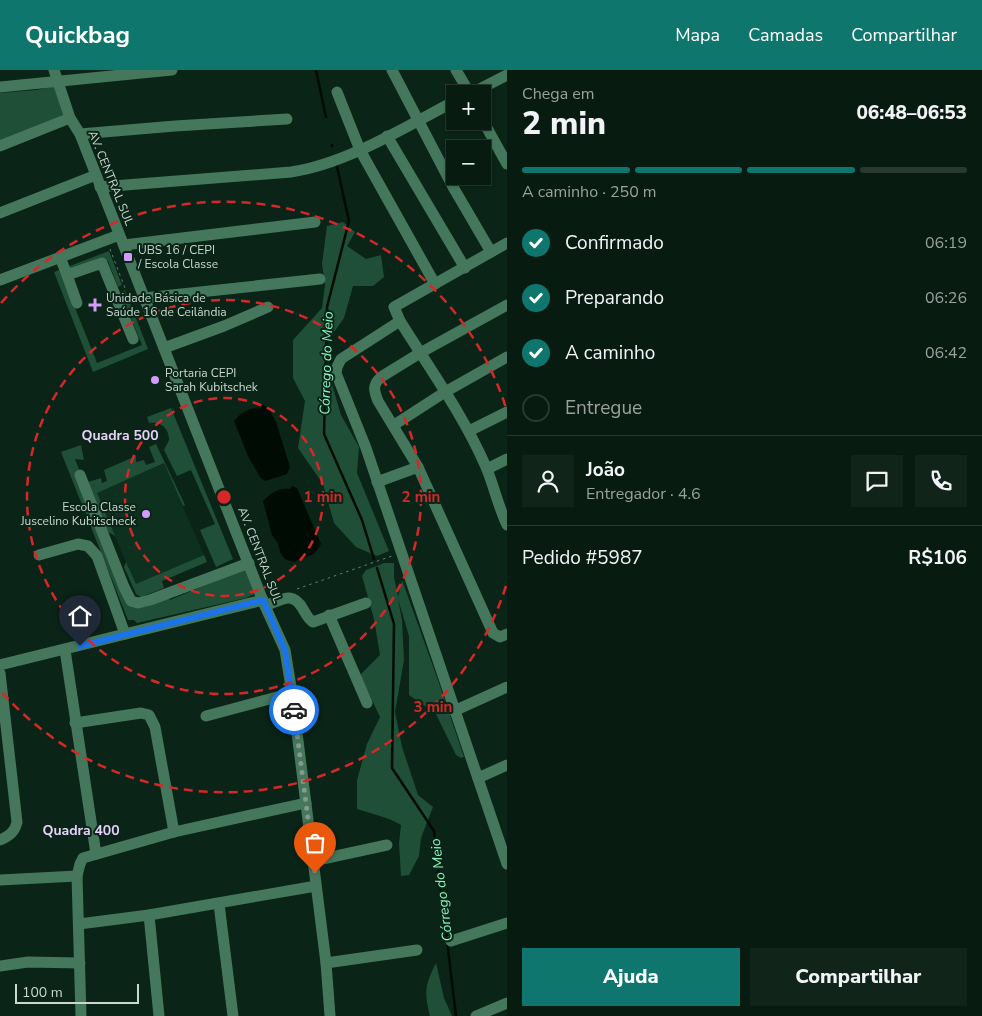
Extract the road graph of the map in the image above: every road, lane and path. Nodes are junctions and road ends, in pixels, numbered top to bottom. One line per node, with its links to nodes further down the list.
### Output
1 (54, 70): 6 (street, AV. CENTRAL SUL)
2 (172, 70): 6 (street)
3 (392, 70): 14 (street)
4 (456, 70): 7 (street)
5 (507, 75): 8 (street)
6 (59, 82): 9 (street); 12 (street, AV. CENTRAL SUL)
7 (465, 85)
8 (488, 85)
9 (0, 87)
10 (337, 92): 19 (street)
11 (446, 106): 14 (street)
12 (70, 118): 16 (street, AV. CENTRAL SUL); 18 (street)
13 (287, 119): 16 (street)
14 (418, 120): 17 (street); 27 (street)
15 (488, 130): 20 (street)
16 (80, 134): 21 (street, AV. CENTRAL SUL)
17 (387, 136): 19 (street); 29 (street)
18 (0, 146)
19 (360, 150): 22 (street); 33 (street)
20 (507, 164)
21 (96, 175): 22 (street, AV. CENTRAL SUL); 23 (street)
22 (100, 187): 25 (street, AV. CENTRAL SUL)
23 (0, 213)
24 (315, 222): 25 (street)
25 (121, 240): 28 (street); 34 (street, AV. CENTRAL SUL)
26 (507, 243): 27 (street)
27 (492, 252): 29 (street)
28 (60, 257): 30 (street); 32 (street)
29 (464, 268): 33 (street)
30 (67, 275): 35 (street); 39 (street)
31 (320, 279): 34 (street)
32 (0, 280)
33 (435, 284): 38 (street)
34 (144, 298): 40 (street, AV. CENTRAL SUL)
35 (78, 303)
36 (507, 305): 41 (street)
37 (268, 307): 40 (street)
38 (400, 321): 41 (street); 51 (street)
39 (133, 339)
40 (164, 348): 55 (street, AV. CENTRAL SUL)
41 (420, 353): 43 (street); 45 (street)
42 (507, 358): 43 (street)
43 (445, 392): 45 (street); 46 (street)
44 (507, 412): 46 (street)
45 (394, 425): 48 (street)
46 (468, 431): 49 (street)
47 (507, 460): 49 (street)
48 (418, 467): 51 (street); 61 (street)
49 (487, 468): 52 (street)
50 (80, 475): 55 (street)
51 (377, 482): 53 (street)
52 (507, 525)
53 (401, 553): 56 (path); 68 (street)
54 (39, 555): 60 (street)
55 (249, 563): 58 (street, AV. CENTRAL SUL)
56 (296, 589)
57 (366, 602): 59 (street)
58 (264, 603): 59 (street); 60 (street); 66 (street, AV. CENTRAL SUL)
59 (330, 615): 67 (street)
60 (125, 634): 62 (street)
61 (506, 635)
62 (65, 650): 63 (street); 70 (street)
63 (0, 665)
64 (0, 673): 75 (street)
65 (507, 687): 68 (street)
66 (292, 693): 69 (street); 73 (street, AV. CENTRAL SUL)
67 (367, 703)
68 (454, 711): 72 (street)
69 (206, 716)
70 (75, 723): 74 (street); 78 (street)
71 (507, 765): 72 (street)
72 (478, 778): 77 (street)
73 (306, 803): 74 (street); 79 (street, AV. CENTRAL SUL)
74 (174, 832): 78 (street)
75 (0, 840)
76 (387, 845): 79 (street)
77 (504, 845): 80 (street)
78 (96, 854): 81 (street)
79 (313, 861): 83 (street, AV. CENTRAL SUL)
80 (507, 864)
81 (77, 876): 82 (street); 87 (street)
82 (0, 880)
83 (316, 886): 84 (street); 91 (street, AV. CENTRAL SUL)
84 (219, 904): 85 (street); 96 (street)
85 (149, 915): 87 (street); 95 (street)
86 (507, 923): 88 (street)
87 (80, 924): 90 (street)
88 (451, 941)
89 (417, 950): 91 (street)
90 (80, 963): 92 (street); 94 (street)
91 (326, 963): 97 (street, AV. CENTRAL SUL)
92 (0, 966)
93 (507, 1003): 98 (street)
94 (82, 1016)
95 (160, 1016)
96 (233, 1016)
97 (330, 1016)
98 (476, 1016)

